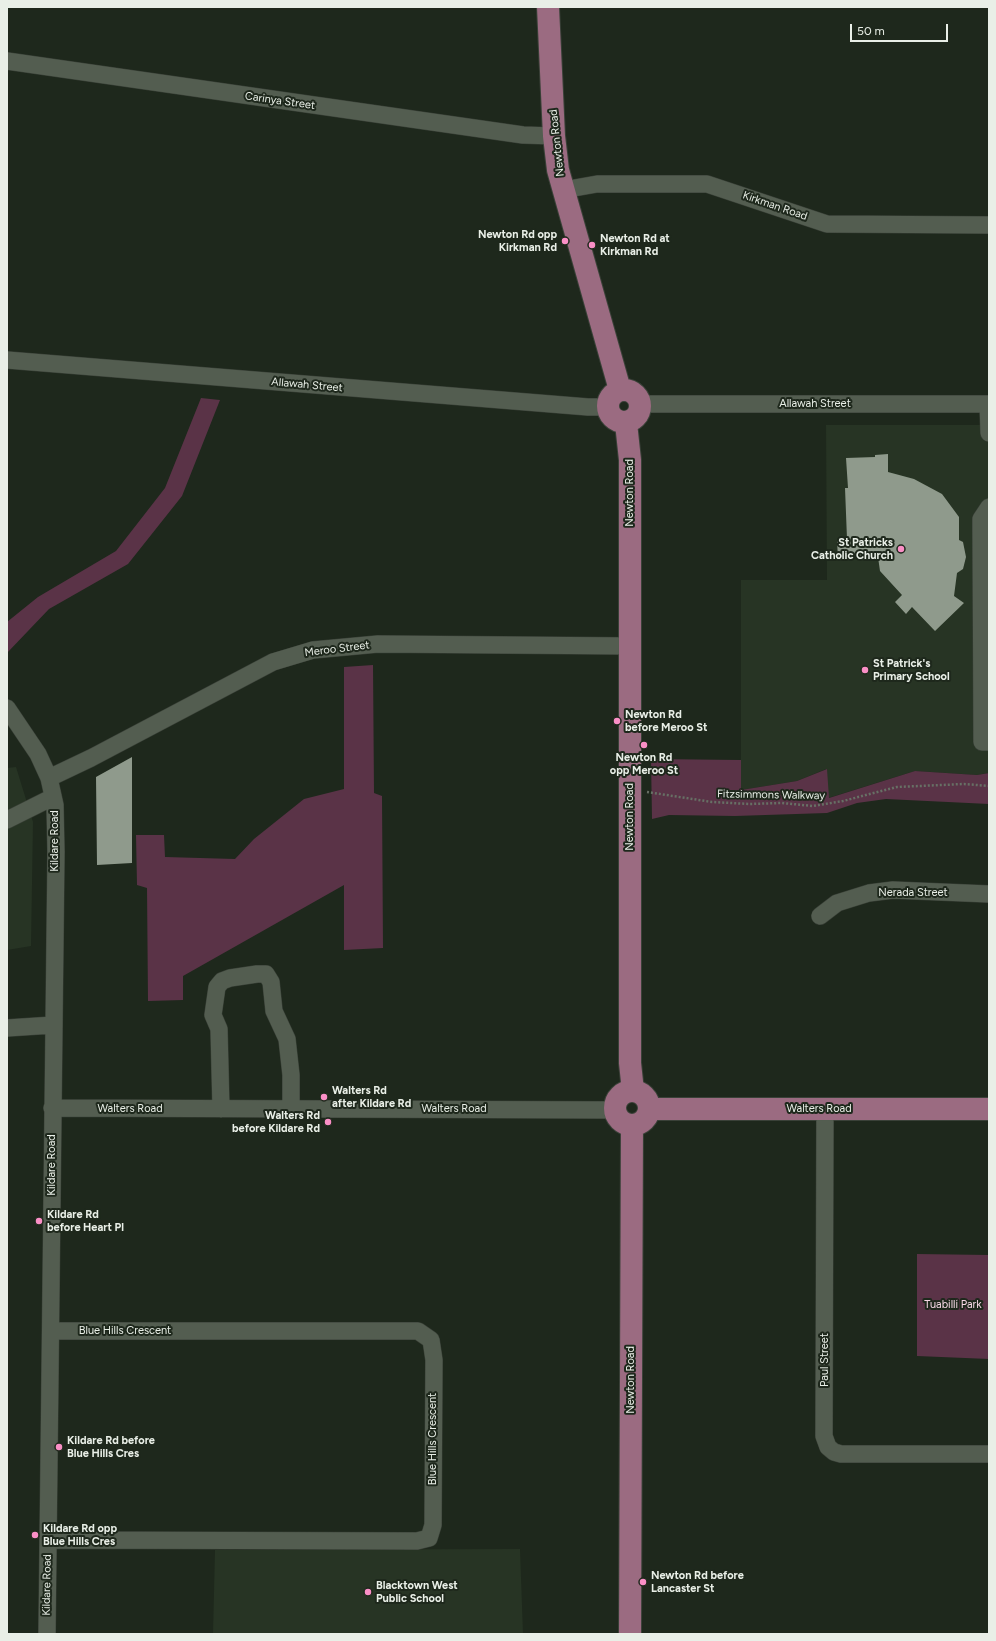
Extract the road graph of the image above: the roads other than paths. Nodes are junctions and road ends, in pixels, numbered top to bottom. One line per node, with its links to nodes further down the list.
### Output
1 (548, 7): 3 (main road, Newton Road)
2 (7, 61): 3 (street, Carinya Street)
3 (554, 136): 4 (main road, Newton Road)
4 (563, 190): 5 (street, Kirkman Road); 7 (main road, Newton Road)
5 (989, 225)
6 (7, 360): 7 (street, Allawah Street)
7 (614, 398): 8 (main road); 10 (main road)
8 (640, 404): 9 (street, Allawah Street); 10 (main road)
9 (989, 404): 11 (street)
10 (626, 423): 14 (main road, Newton Road)
11 (989, 433)
12 (989, 507): 13 (street)
13 (985, 531): 15 (street)
14 (631, 646): 18 (street, Meroo Street); 25 (main road, Newton Road)
15 (985, 673): 17 (street)
16 (7, 708): 18 (street, Kildare Road)
17 (989, 742)
18 (48, 778): 19 (street, Kildare Road)
19 (53, 797): 20 (street); 23 (street, Kildare Road)
20 (7, 820)
21 (989, 894): 22 (street, Nerada Street)
22 (820, 916)
23 (53, 1025): 24 (street); 26 (street, Kildare Road)
24 (7, 1028)
25 (633, 1091): 29 (main road); 32 (main road)
26 (52, 1108): 27 (street, Walters Road); 34 (street, Kildare Road)
27 (221, 1109): 28 (street, Walters Road); 28 (street)
28 (291, 1109): 32 (street, Walters Road)
29 (649, 1109): 30 (main road, Walters Road); 33 (main road)
30 (825, 1109): 31 (main road, Walters Road); 35 (street, Paul Street)
31 (989, 1109)
32 (615, 1110): 33 (main road)
33 (632, 1125): 38 (main road, Newton Road)
34 (51, 1331): 36 (street, Kildare Road); 36 (street, Blue Hills Crescent)
35 (989, 1454)
36 (48, 1540): 37 (street, Kildare Road)
37 (47, 1634)
38 (630, 1634)

